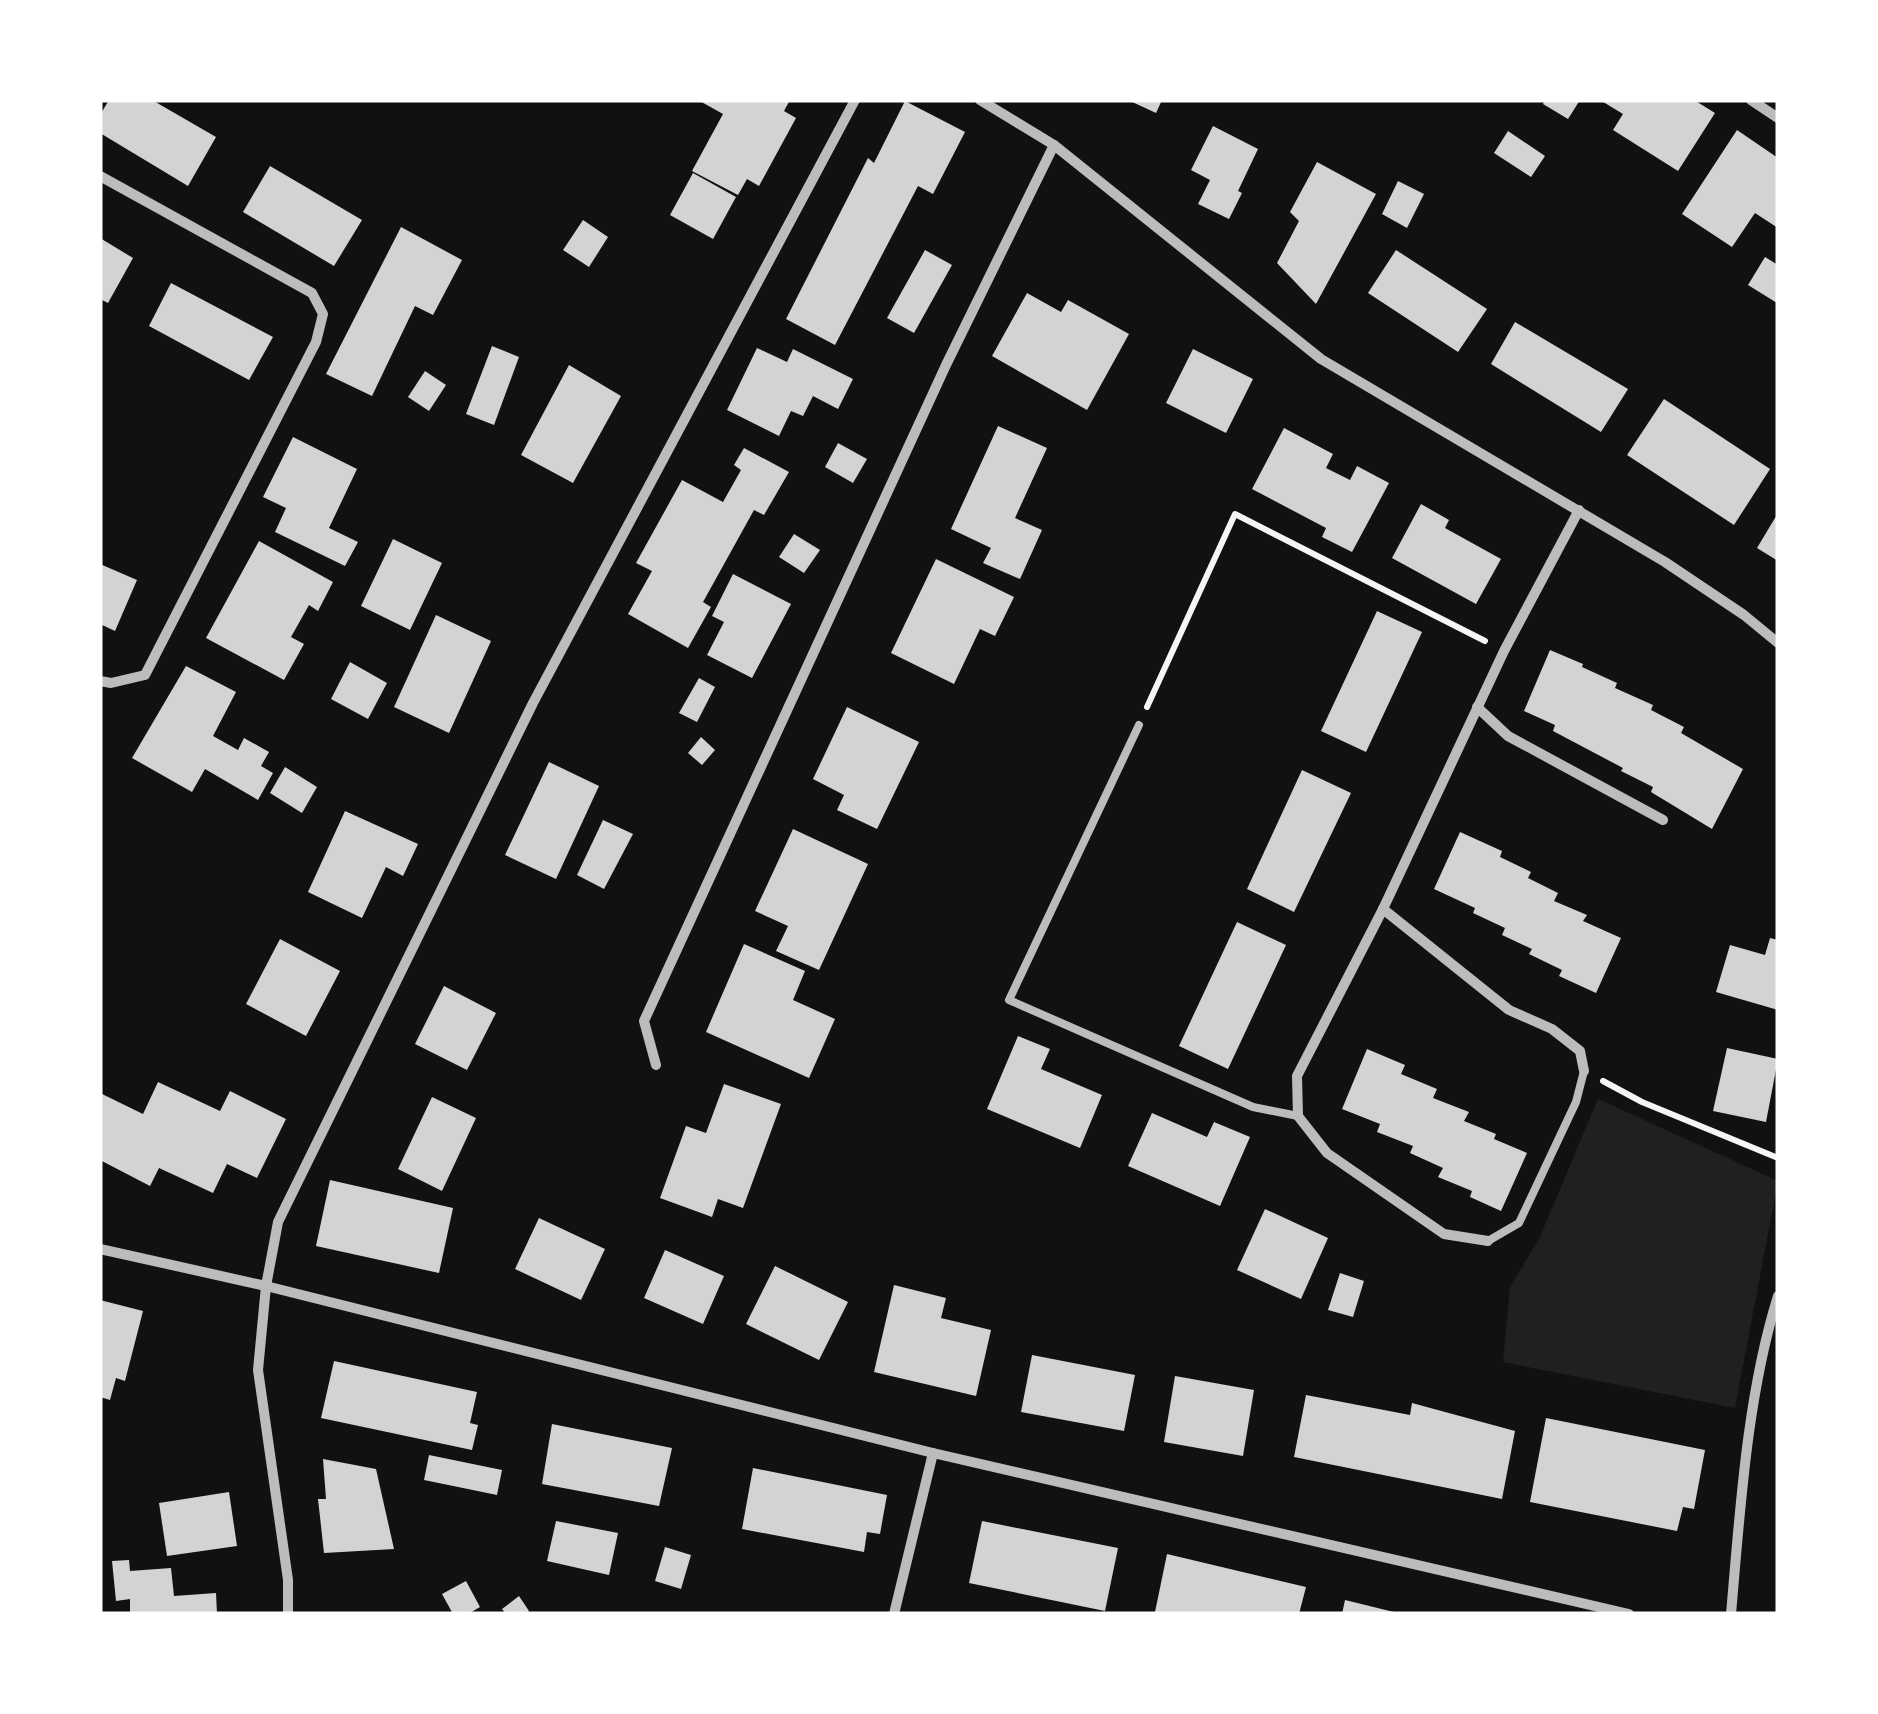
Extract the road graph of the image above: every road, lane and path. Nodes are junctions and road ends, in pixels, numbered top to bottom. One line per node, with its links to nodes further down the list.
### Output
1 (855, 100): 21 (street)
2 (980, 100): 5 (street)
3 (1751, 100): 4 (street)
4 (1778, 118)
5 (1054, 145): 7 (street); 15 (street)
6 (100, 176): 10 (street)
7 (1579, 510): 8 (street); 9 (street)
8 (1778, 643)
9 (1504, 651): 11 (street); 12 (path)
10 (100, 681)
11 (1478, 708): 13 (street); 14 (street)
12 (1138, 726): 17 (lane)
13 (1664, 820)
14 (1383, 909): 16 (street); 17 (street)
15 (656, 1065)
16 (1584, 1071): 18 (path); 19 (lane)
17 (1298, 1116): 19 (street)
18 (1778, 1158)
19 (1488, 1241)
20 (100, 1250): 21 (street)
21 (266, 1286): 23 (street); 25 (street)
22 (1778, 1296): 29 (street)
23 (933, 1453): 24 (street); 26 (street)
24 (1569, 1600): 27 (street); 28 (street)
25 (288, 1614)
26 (894, 1614)
27 (1566, 1614)
28 (1629, 1614)
29 (1731, 1614)

